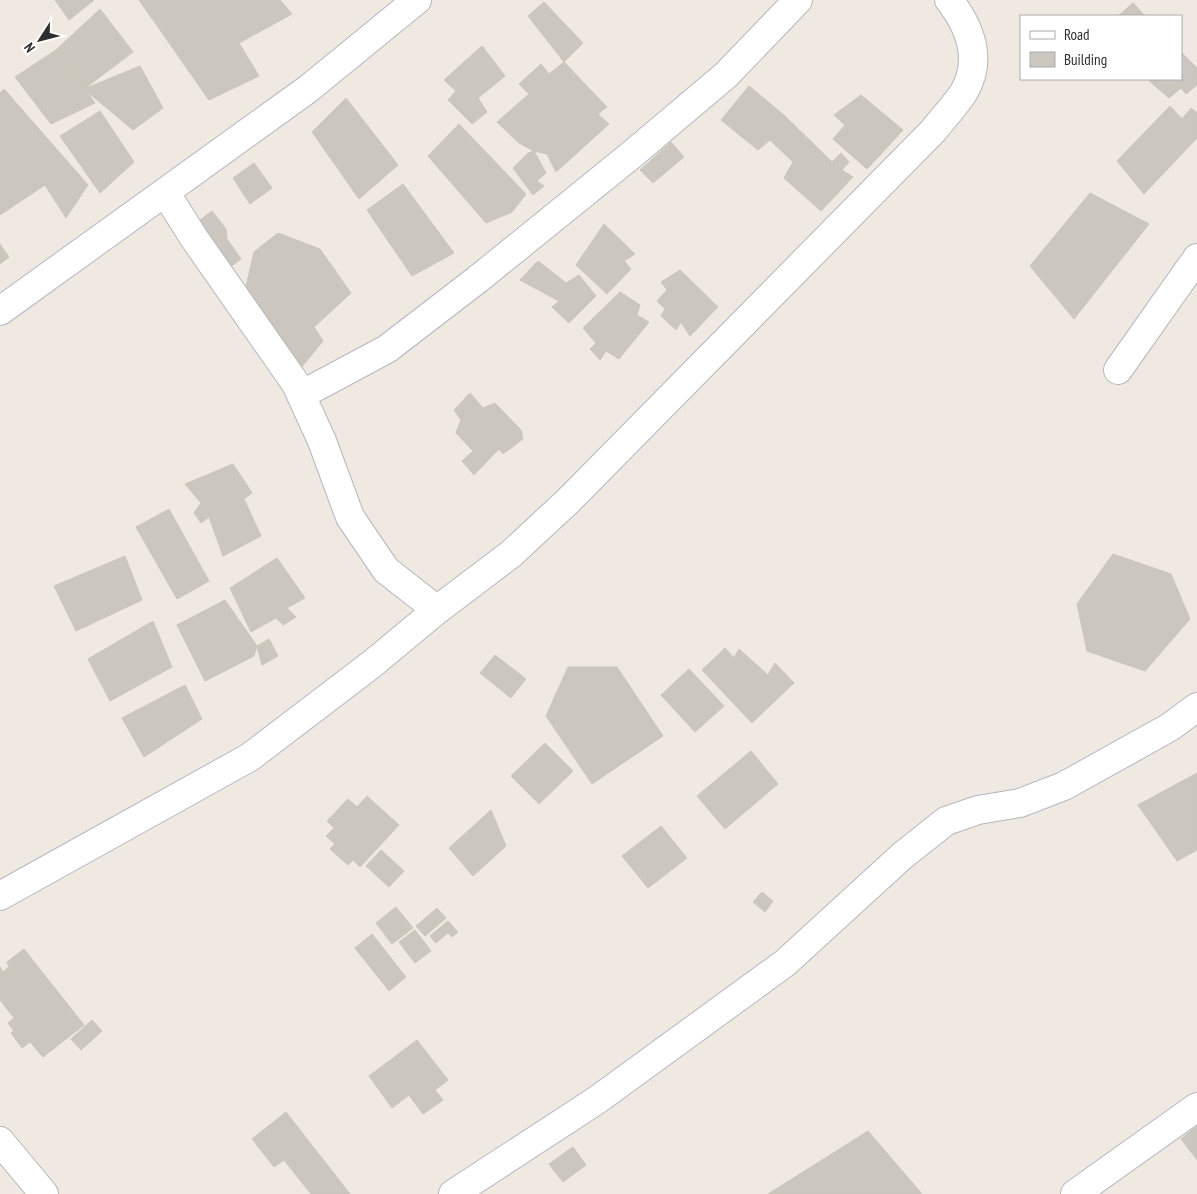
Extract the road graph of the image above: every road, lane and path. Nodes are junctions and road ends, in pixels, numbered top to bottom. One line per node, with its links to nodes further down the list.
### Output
1 (417, 0): 4 (street)
2 (798, 0): 8 (street)
3 (949, 0): 9 (street)
4 (165, 192): 6 (street); 8 (street)
5 (1197, 258): 7 (street)
6 (0, 311)
7 (1118, 370)
8 (301, 395): 9 (street)
9 (437, 610): 11 (street)
10 (1197, 706): 15 (street)
11 (0, 896)
12 (1197, 1107): 16 (street)
13 (0, 1141): 14 (street)
14 (44, 1194)
15 (453, 1194)
16 (1075, 1194)

